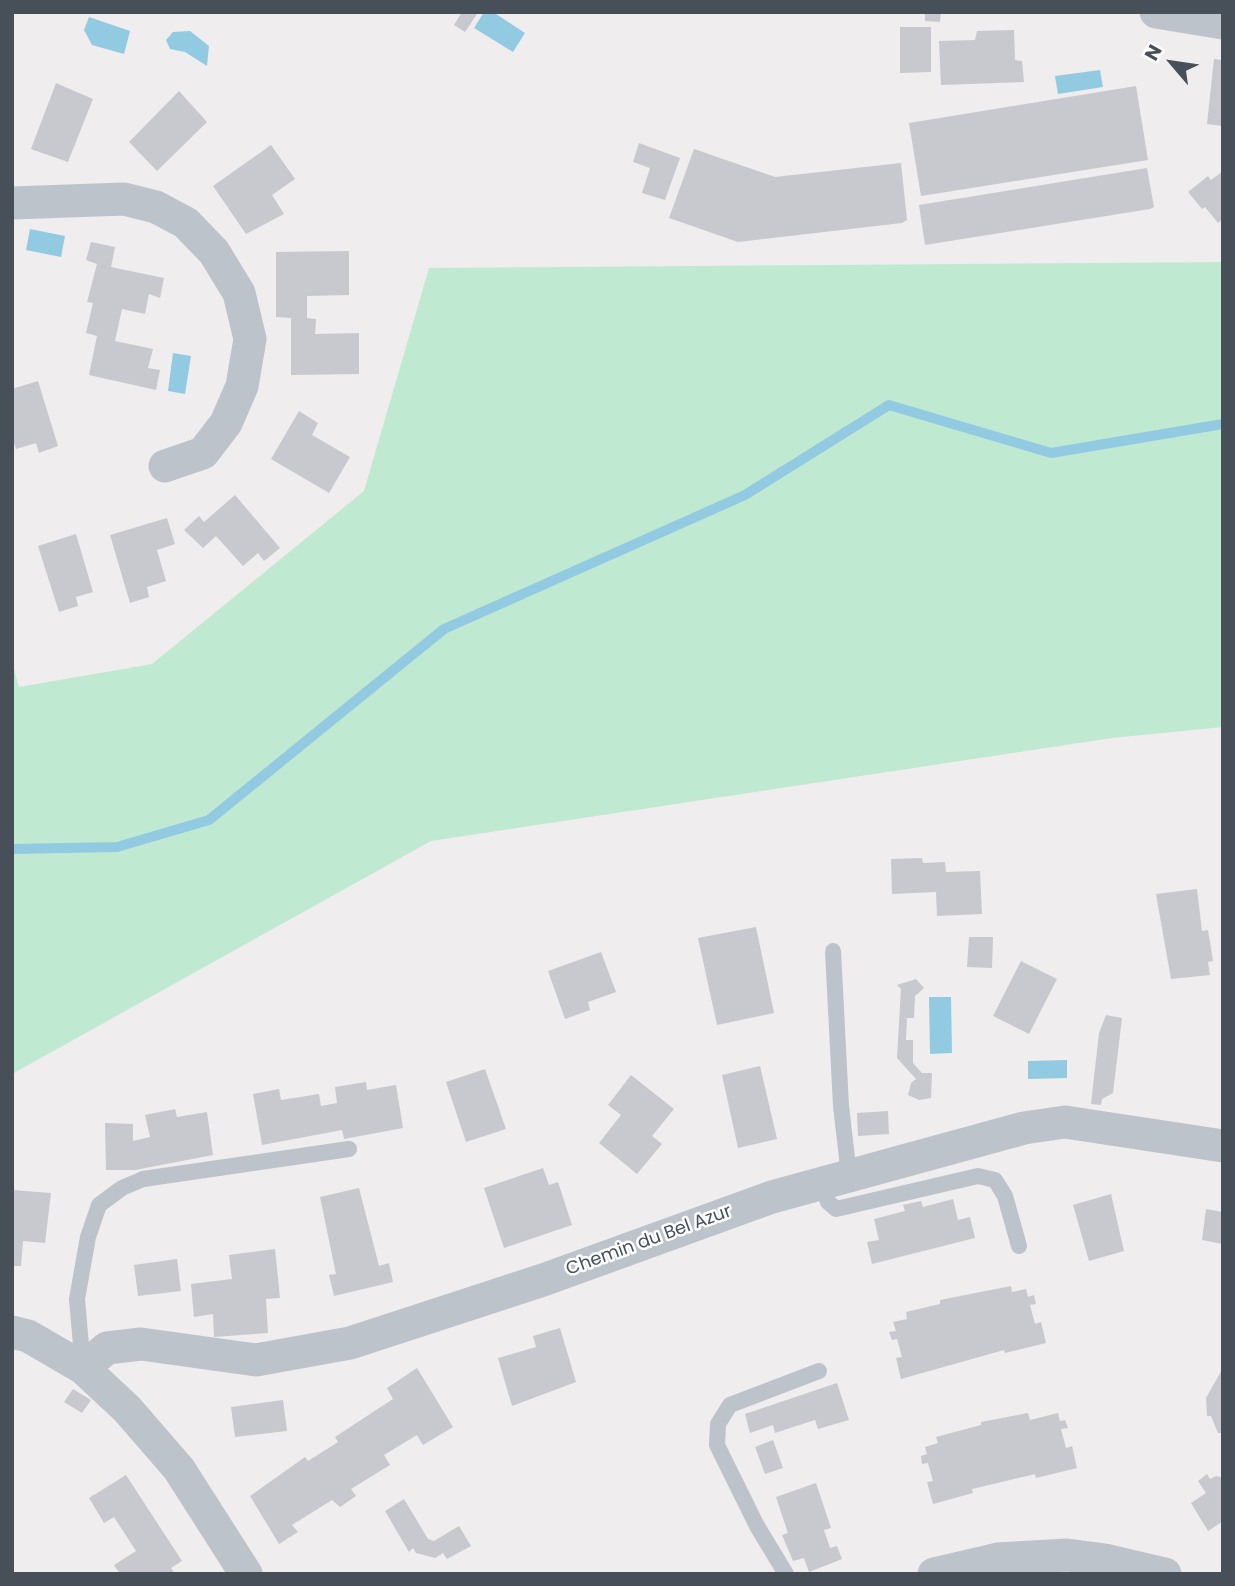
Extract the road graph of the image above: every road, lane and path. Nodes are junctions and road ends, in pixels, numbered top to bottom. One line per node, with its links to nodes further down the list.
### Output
1 (1156, 12): 2 (street)
2 (1223, 23)
3 (12, 203): 4 (street)
4 (165, 466)
5 (832, 951): 8 (lane)
6 (1223, 1146): 8 (street, Chemin du Bel Azur)
7 (349, 1149): 11 (lane)
8 (835, 1179): 9 (lane); 11 (street, Chemin du Bel Azur)
9 (1018, 1246)
10 (12, 1332): 11 (street)
11 (83, 1368): 13 (street)
12 (819, 1371): 14 (lane)
13 (246, 1574)
14 (786, 1574)
15 (934, 1574): 16 (street)
16 (1165, 1574)

